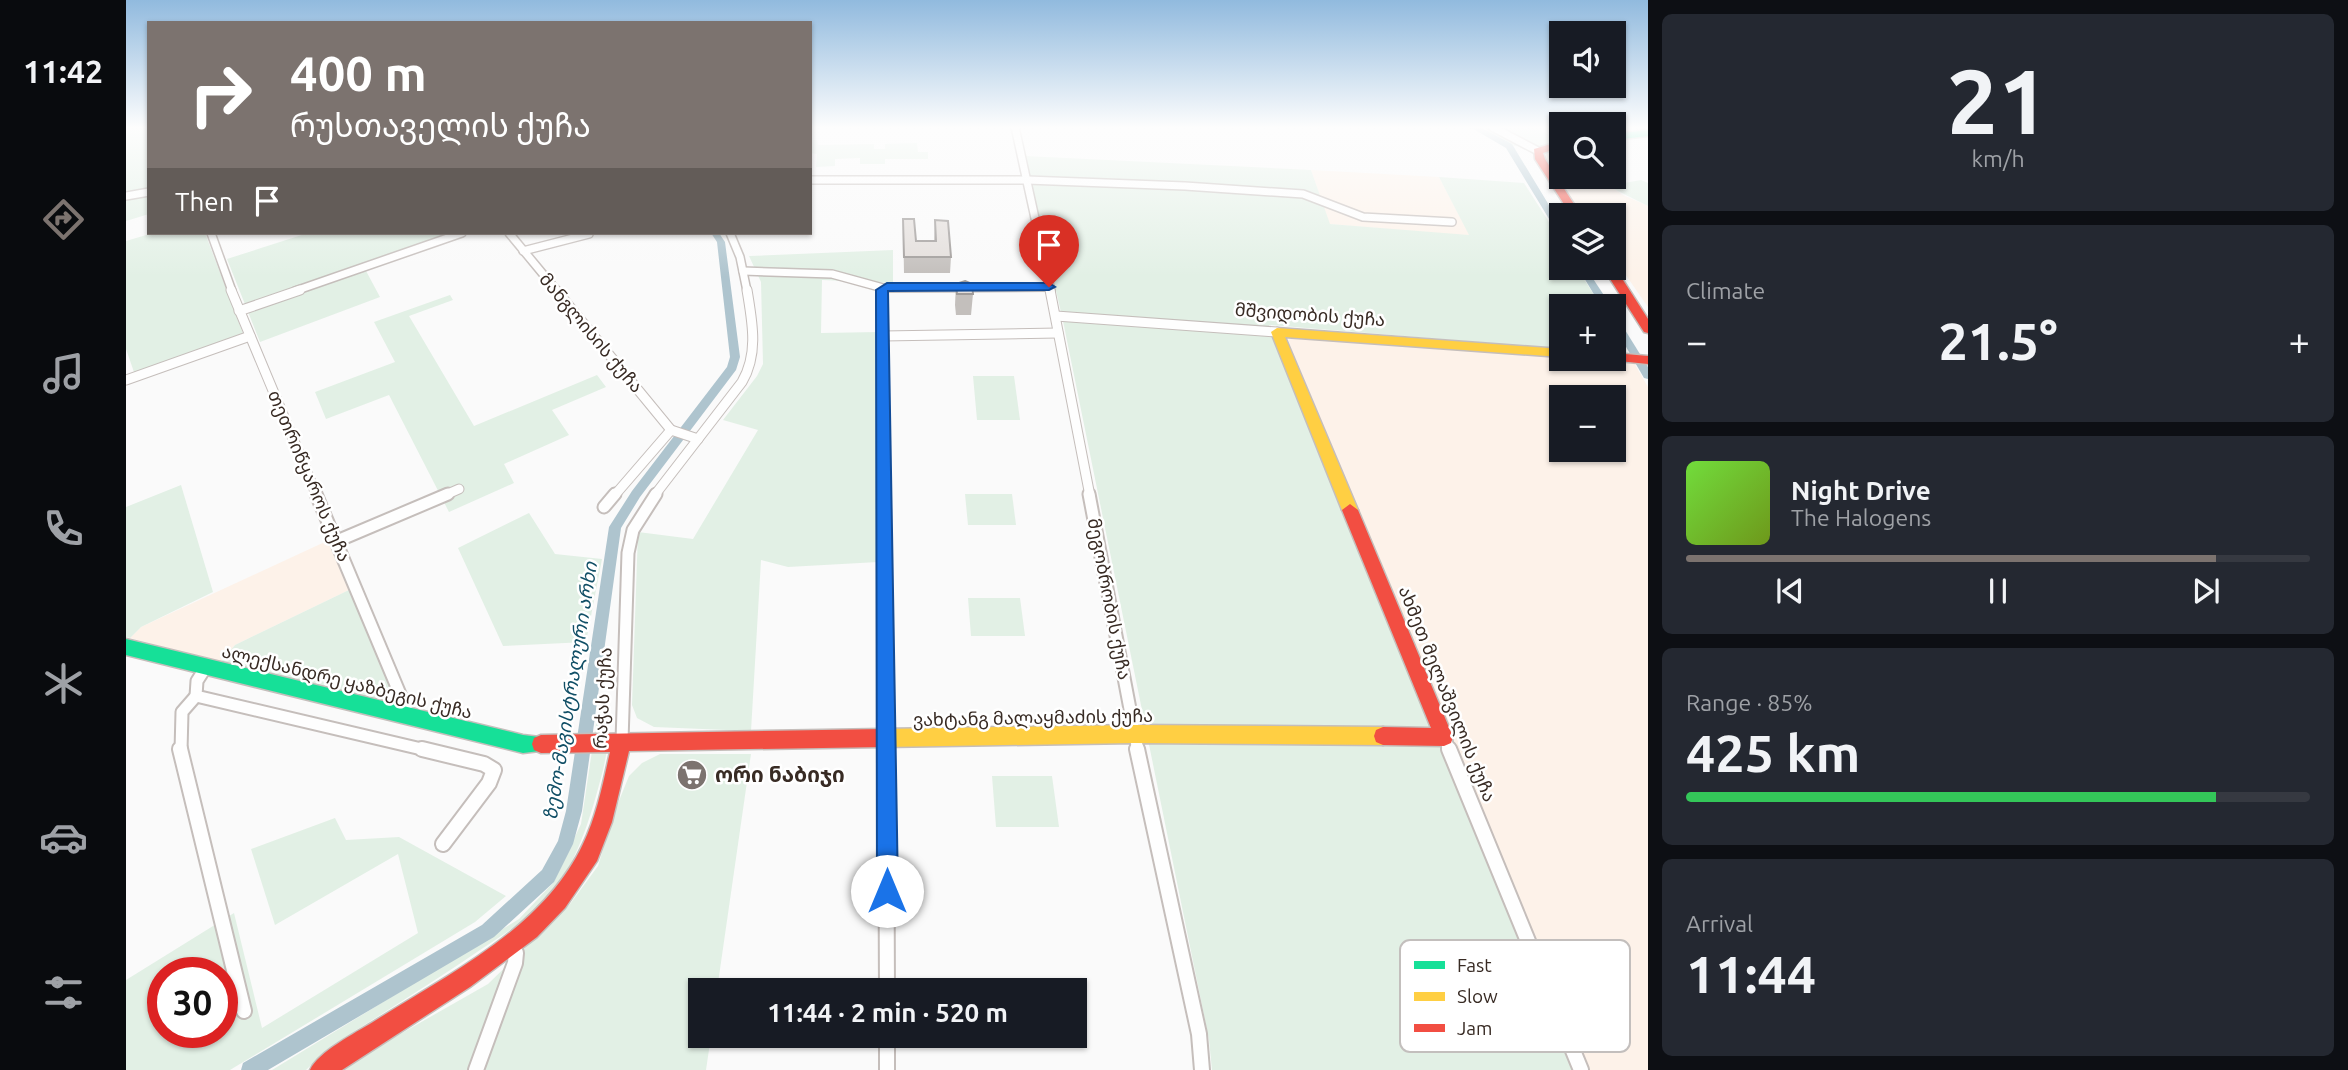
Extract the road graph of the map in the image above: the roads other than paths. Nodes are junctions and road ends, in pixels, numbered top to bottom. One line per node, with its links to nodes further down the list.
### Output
1 (1026, 177): 4 (street, მეგობრობის ქუჩა)
2 (1552, 177): 7 (street)
3 (812, 180): 4 (street)
4 (1027, 180): 8 (street); 17 (street, მეგობრობის ქუჩა)
5 (147, 192): 6 (street)
6 (126, 196)
7 (1568, 203)
8 (1452, 222)
9 (212, 235): 19 (street, თეთრიწყაროს ქუჩა)
10 (456, 235): 19 (street)
11 (511, 235): 14 (street, მანგლისის ქუჩა)
12 (585, 235): 14 (street)
13 (731, 235): 15 (street, რაჭას ქუჩა)
14 (523, 251): 30 (street, მანგლისის ქუჩა)
15 (743, 271): 18 (street); 31 (street, რაჭას ქუჩა)
16 (1617, 280): 21 (street)
17 (1049, 287): 18 (street); 20 (street, მეგობრობის ქუჩა)
18 (883, 288): 25 (street)
19 (239, 311): 24 (street, თეთრიწყაროს ქუჩა)
20 (1056, 316): 22 (street, მეგობრობის ქუჩა); 23 (street, მშვიდობის ქუჩა)
21 (1648, 329)
22 (1058, 332): 25 (street); 39 (street, მეგობრობის ქუჩა)
23 (1277, 332): 26 (street, მშვიდობის ქუჩა); 40 (street, ახმეთ მელაშვილის ქუჩა)
24 (250, 336): 29 (street); 34 (street, თეთრიწყაროს ქუჩა)
25 (883, 336): 41 (street)
26 (1549, 352)
27 (1626, 358): 28 (street)
28 (1648, 360)
29 (126, 380)
30 (673, 431): 31 (street); 33 (street)
31 (694, 438): 42 (street, რაჭას ქუჩა)
32 (459, 489): 34 (street)
33 (604, 507)
34 (337, 541): 38 (street, თეთრიწყაროს ქუჩა)
35 (126, 647): 36 (street, ალექსანდრე ყაზბეგის ქუჩა)
36 (206, 667): 37 (street); 38 (street, ალექსანდრე ყაზბეგის ქუჩა)
37 (196, 696): 43 (street); 47 (street)
38 (410, 718): 42 (street, ალექსანდრე ყაზბეგის ქუჩა)
39 (1134, 734): 40 (street, ვახტანგ მალაყმაძის ქუჩა); 41 (street, ვახტანგ მალაყმაძის ქუჩა); 53 (street, მეგობრობის ქუჩა)
40 (1444, 737): 44 (street, ახმეთ მელაშვილის ქუჩა)
41 (887, 740): 42 (street, ვახტანგ მალაყმაძის ქუჩა); 46 (street)
42 (615, 741): 45 (street, რაჭას ქუჩა)
43 (443, 844)
44 (1528, 940)
45 (510, 945): 50 (street, რაჭას ქუჩა); 51 (street)
46 (887, 978)
47 (244, 1011)
48 (887, 1048): 52 (street)
49 (1574, 1052): 54 (street, ახმეთ მელაშვილის ქუჩა)
50 (322, 1070)
51 (476, 1070)
52 (887, 1070)
53 (1202, 1070)
54 (1581, 1070)

